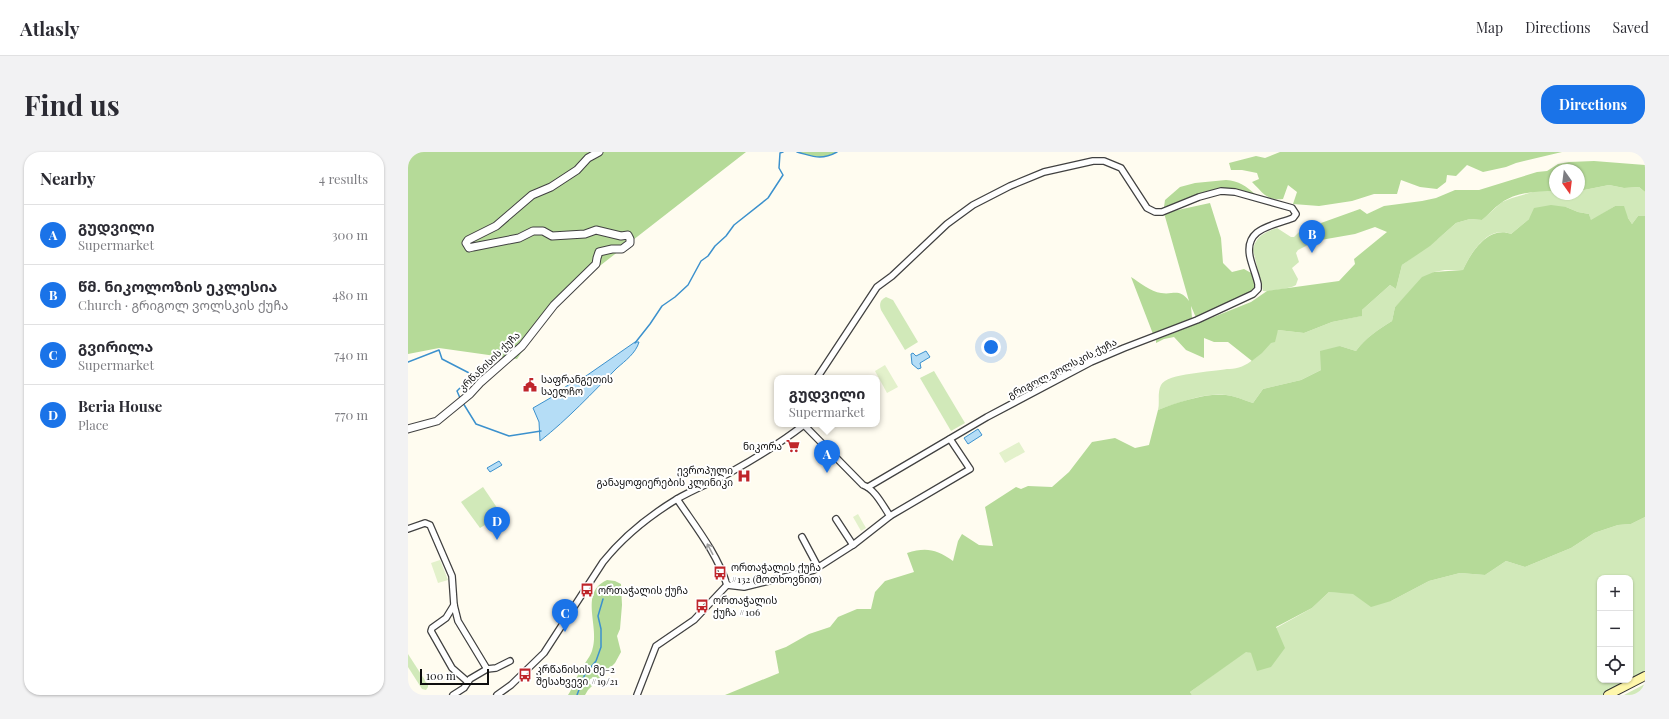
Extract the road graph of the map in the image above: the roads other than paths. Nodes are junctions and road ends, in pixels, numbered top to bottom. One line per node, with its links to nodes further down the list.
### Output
1 (599, 152): 5 (street, კრწანისის ქუჩა)
2 (819, 375): 6 (street, გრიგოლ ვოლსკის ქუჩა)
3 (799, 427): 8 (street)
4 (807, 427): 7 (street)
5 (408, 429)
6 (950, 438): 7 (street, გრიგოლ ვოლსკის ქუჩა); 9 (street)
7 (868, 487): 9 (street)
8 (677, 499): 15 (street, one-way to 8); 24 (street)
9 (890, 516): 13 (street)
10 (836, 519): 13 (street)
11 (408, 529): 16 (street)
12 (802, 537): 14 (street)
13 (853, 545): 14 (street)
14 (818, 567): 15 (street)
15 (726, 585): 25 (street)
16 (454, 605): 17 (street); 18 (street)
17 (446, 618): 18 (street); 22 (street)
18 (458, 622): 20 (street)
19 (510, 662): 20 (street)
20 (487, 669): 22 (street)
21 (1645, 676): 26 (main road)
22 (468, 682): 23 (street)
23 (453, 695)
24 (497, 695)
25 (637, 695)
26 (1608, 695)

